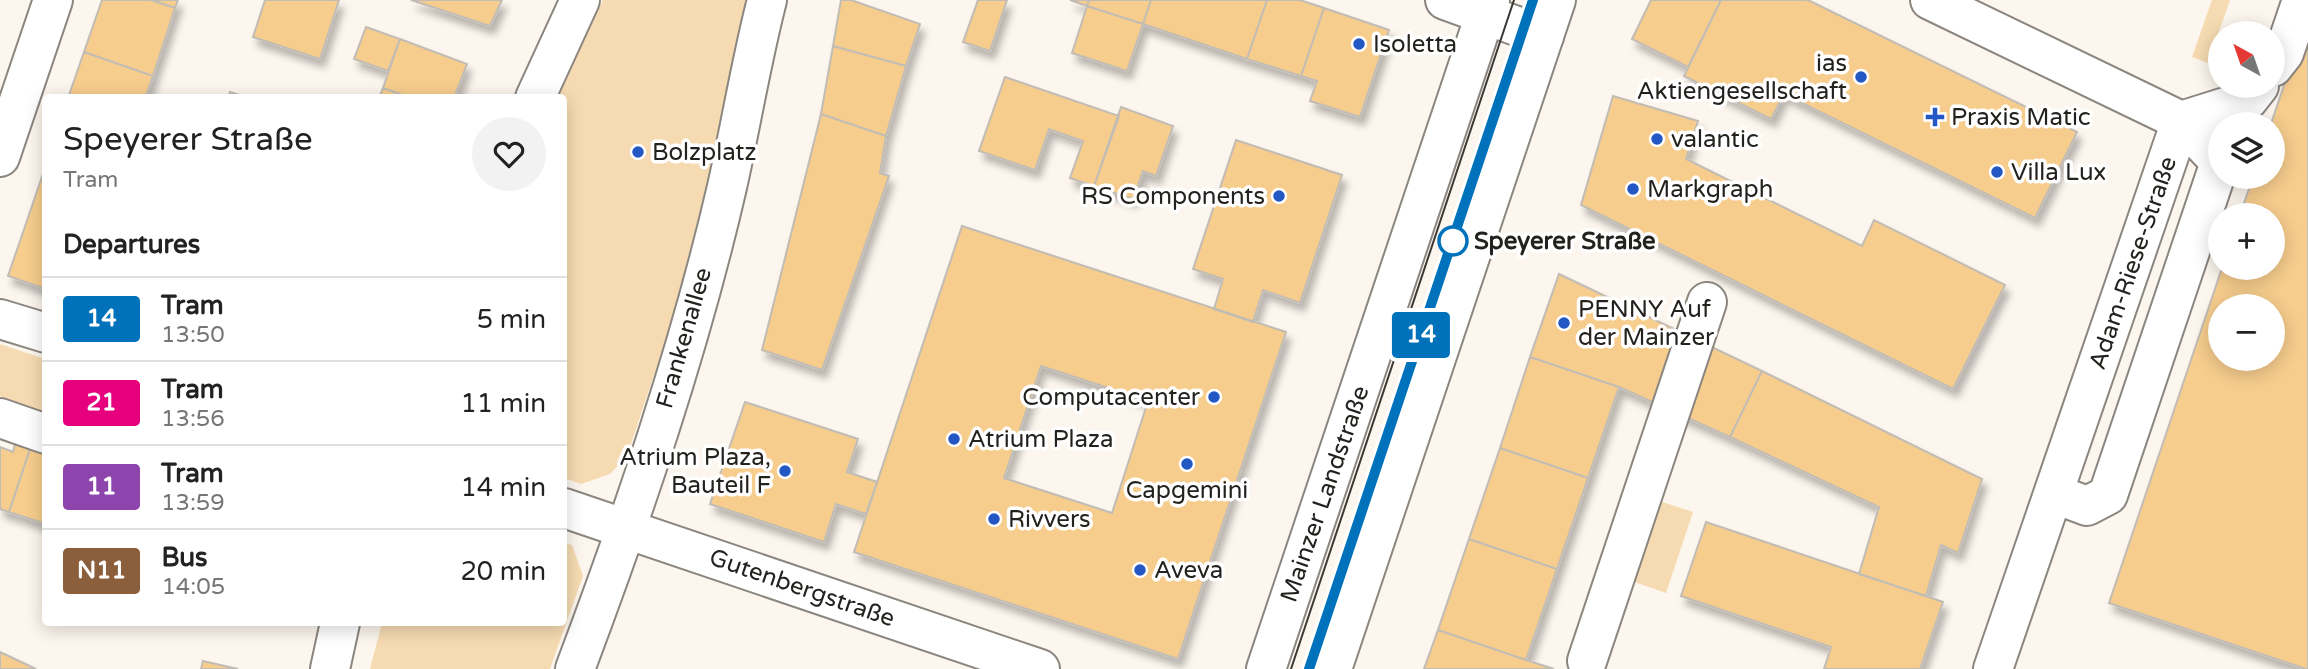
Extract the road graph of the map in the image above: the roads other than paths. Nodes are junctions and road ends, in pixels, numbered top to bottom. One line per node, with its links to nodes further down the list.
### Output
1 (53, 0): 14 (street)
2 (580, 0): 11 (street)
3 (767, 0): 22 (street, Frankenallee)
4 (1445, 0): 8 (street)
5 (1556, 0): 9 (street)
6 (1930, 0): 13 (street)
7 (2302, 0): 10 (street)
8 (1488, 7): 9 (street); 28 (street, Mainzer Landstraße)
9 (1544, 36): 29 (street)
10 (2286, 47)
11 (538, 94)
12 (2250, 98): 13 (street)
13 (2181, 121): 20 (street, Adam-Riese-Straße); 20 (street)
14 (0, 157)
15 (1707, 302): 24 (street)
16 (0, 319): 17 (street)
17 (42, 332)
18 (0, 418): 19 (street)
19 (42, 433)
20 (2055, 494): 30 (street, Adam-Riese-Straße)
21 (567, 509): 22 (street, Gutenbergstraße)
22 (625, 529): 26 (street, Frankenallee); 27 (street, Gutenbergstraße)
23 (339, 626): 25 (street)
24 (1587, 662)
25 (330, 669)
26 (575, 669)
27 (1040, 669)
28 (1266, 669)
29 (1332, 669)
30 (1993, 669)

